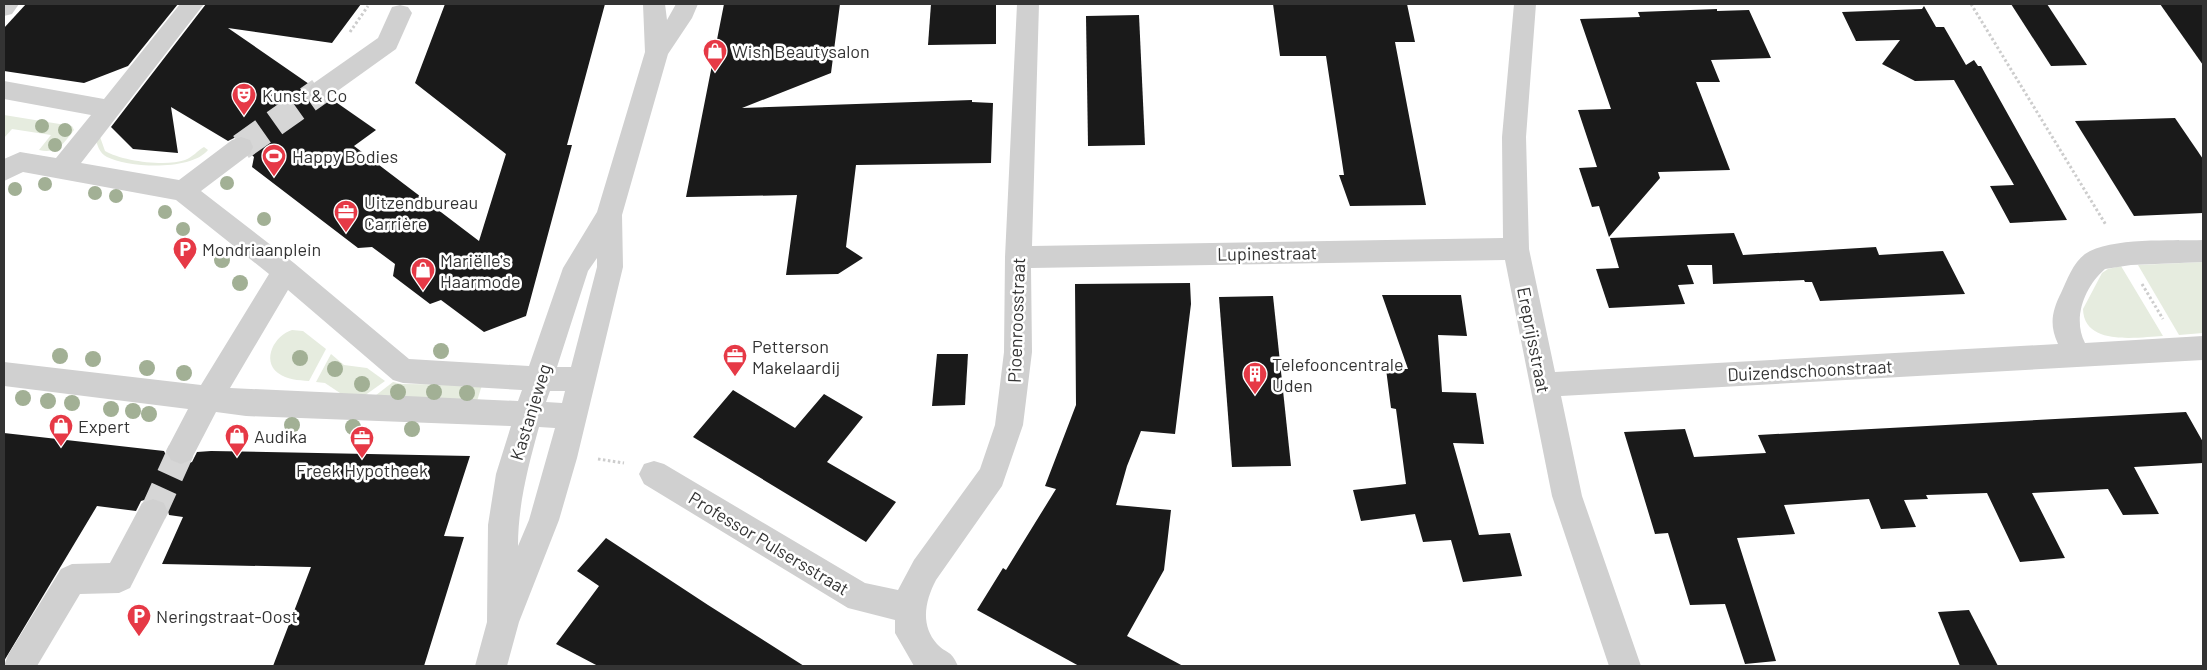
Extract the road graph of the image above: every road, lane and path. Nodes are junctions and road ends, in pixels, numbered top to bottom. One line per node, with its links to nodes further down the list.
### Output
1 (8, 4): 8 (street)
2 (193, 4): 13 (street)
3 (654, 4): 10 (street, Kastanjeweg)
4 (687, 4): 10 (street, Kastanjeweg)
5 (1028, 4): 22 (street, Pioenroosstraat)
6 (1525, 4): 19 (street, Ereprijsstraat)
7 (1971, 4): 21 (path)
8 (4, 8)
9 (400, 12): 12 (street)
10 (656, 52): 18 (street, Kastanjeweg)
11 (4, 90): 13 (street)
12 (320, 91)
13 (110, 109): 15 (street)
14 (241, 147): 17 (street)
15 (62, 169): 16 (street); 17 (street)
16 (4, 171)
17 (183, 191): 23 (street)
18 (609, 215): 27 (street, Kastanjeweg); 28 (street, Kastanjeweg)
19 (1516, 249): 22 (street, Lupinestraat); 29 (street, Ereprijsstraat)
20 (2203, 251): 21 (street)
21 (2124, 255): 24 (path); 25 (street)
22 (1018, 258): 37 (street, Pioenroosstraat)
23 (285, 271): 27 (street); 30 (street)
24 (2192, 349): 25 (street, Duizendschoonstraat)
25 (2078, 356): 29 (street, Duizendschoonstraat)
26 (4, 374): 30 (street)
27 (539, 378): 28 (street); 31 (street, Kastanjeweg)
28 (582, 379): 32 (street, Kastanjeweg)
29 (1543, 385): 42 (street, Ereprijsstraat)
30 (209, 398): 31 (street); 33 (street)
31 (529, 414): 32 (street); 38 (street, Kastanjeweg)
32 (573, 416): 34 (street, Kastanjeweg)
33 (181, 451)
34 (562, 458): 35 (path); 38 (street, Kastanjeweg)
35 (654, 474): 37 (street, Professor Pulsersstraat)
36 (153, 513): 39 (street)
37 (910, 608): 41 (street)
38 (503, 622): 40 (street, Kastanjeweg)
39 (19, 666)
40 (491, 666)
41 (942, 666)
42 (1625, 666)

